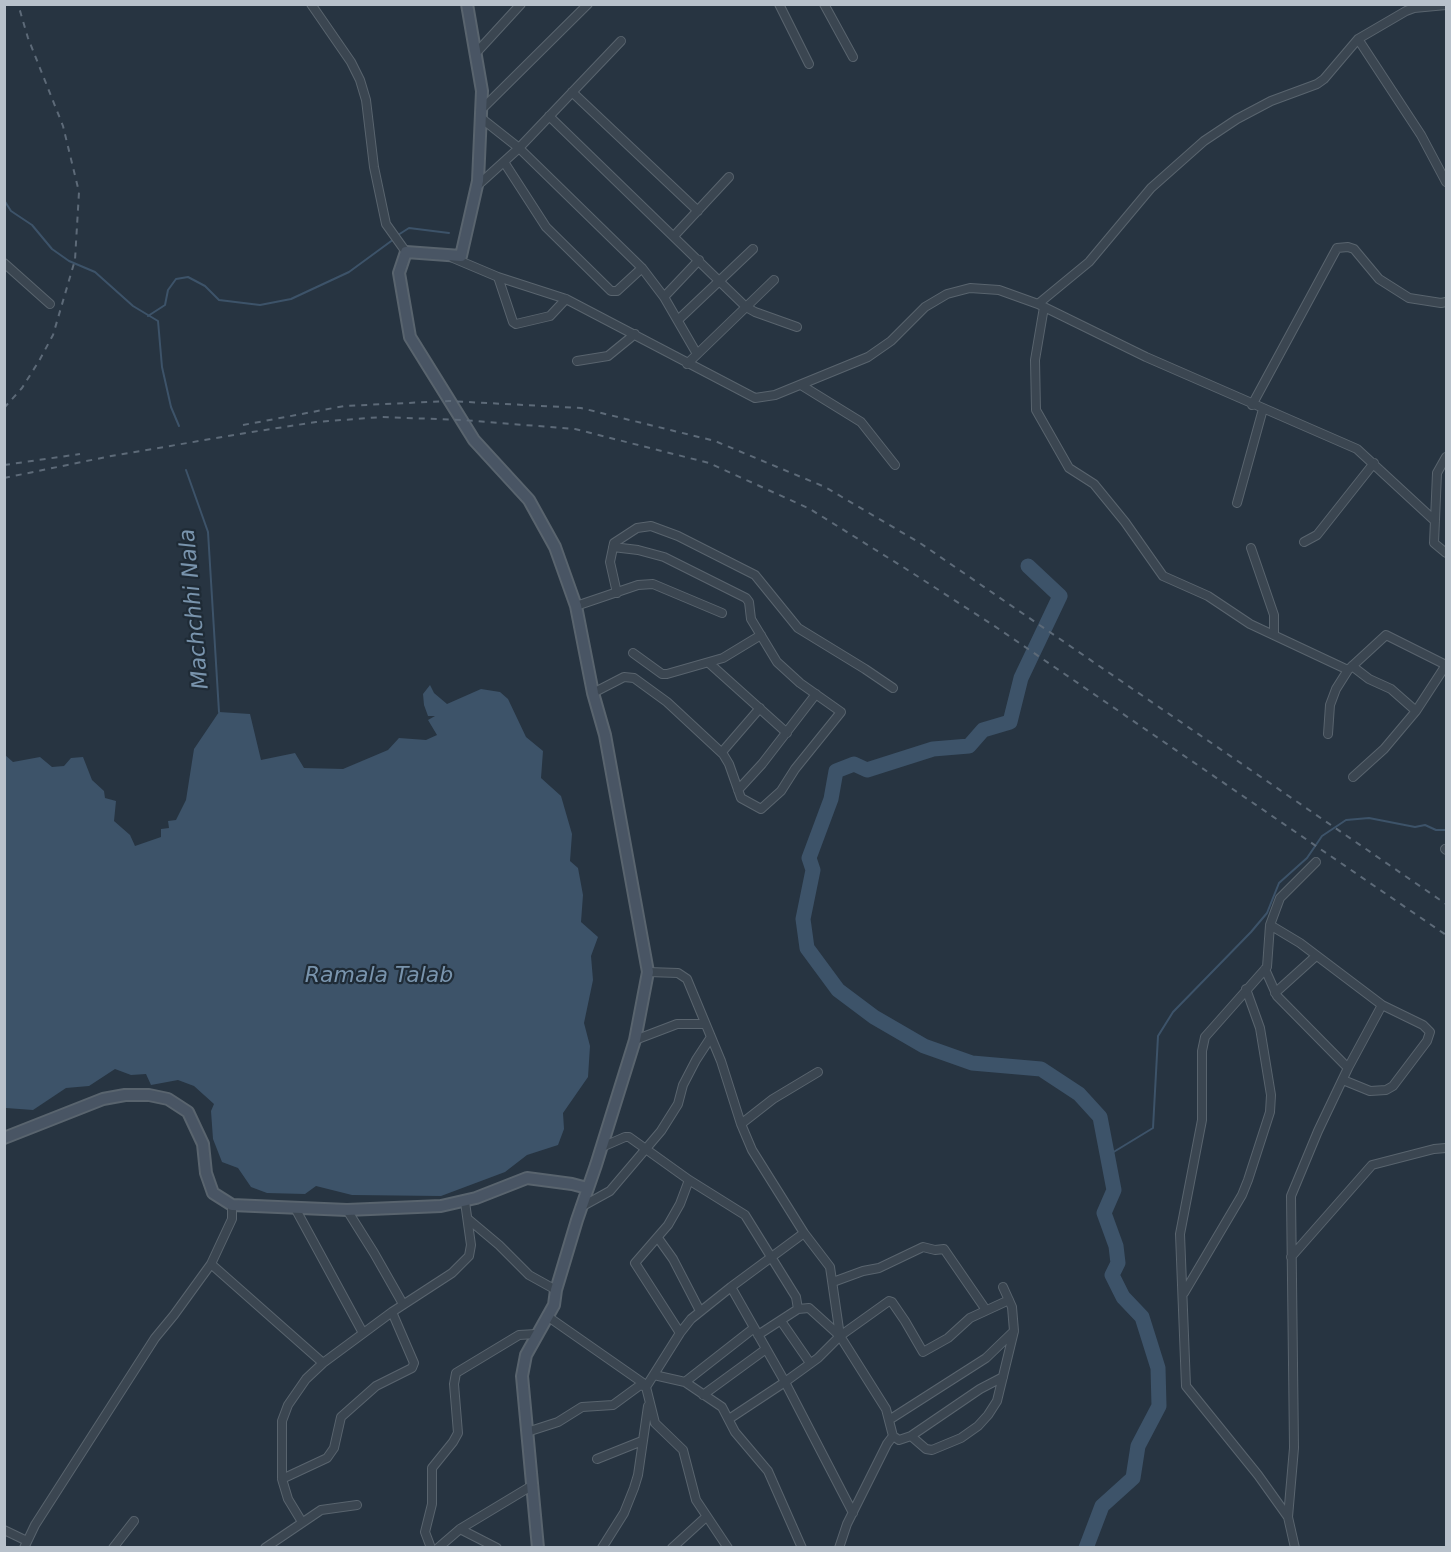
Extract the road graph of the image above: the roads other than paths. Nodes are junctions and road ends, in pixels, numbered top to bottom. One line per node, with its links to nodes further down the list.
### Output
1 (311, 4): 24 (street)
2 (521, 4): 10 (street)
3 (588, 4): 14 (street)
4 (779, 4): 12 (street)
5 (824, 4): 11 (street)
6 (1446, 5): 8 (street)
7 (470, 6): 10 (street)
8 (1358, 39): 19 (street); 36 (street)
9 (621, 41): 13 (street)
10 (476, 53): 14 (street)
11 (853, 57)
12 (809, 64)
13 (572, 92): 15 (street); 21 (street)
14 (481, 114): 16 (street); 20 (street)
15 (549, 116): 16 (street); 22 (street)
16 (519, 148): 17 (street); 28 (street)
17 (504, 162): 20 (street); 28 (street)
18 (729, 177): 21 (street)
19 (1445, 177)
20 (476, 187): 25 (street)
21 (698, 211): 22 (street)
22 (674, 236): 26 (street)
23 (753, 249): 30 (street)
24 (406, 252): 25 (street); 59 (street)
25 (446, 255): 29 (street)
26 (699, 260): 30 (street); 32 (street)
27 (4, 263): 35 (street)
28 (642, 268): 32 (street)
29 (498, 277): 33 (street); 33 (street)
30 (720, 280): 37 (street); 38 (street)
31 (774, 280): 37 (street)
32 (664, 297): 38 (street)
33 (566, 299): 40 (street)
34 (1446, 302): 45 (street)
35 (50, 304)
36 (1041, 305): 44 (street); 45 (street); 61 (street)
37 (746, 307): 39 (street); 41 (street)
38 (678, 320): 41 (street)
39 (797, 327)
40 (635, 334): 42 (street); 43 (street)
41 (697, 354): 43 (street)
42 (577, 361)
43 (687, 364): 44 (street)
44 (801, 385): 49 (street)
45 (1252, 405): 46 (street)
46 (1263, 409): 48 (street); 52 (street)
47 (1446, 458): 51 (street)
48 (1374, 463): 53 (street); 54 (street)
49 (895, 465)
50 (1446, 485): 51 (street)
51 (1436, 488): 53 (street)
52 (1237, 503)
53 (1435, 521): 57 (street)
54 (1304, 542)
55 (613, 546): 58 (street); 62 (street); 67 (street)
56 (1251, 548): 61 (street)
57 (1446, 553)
58 (617, 593): 59 (street); 60 (street)
59 (576, 606): 68 (street)
60 (722, 613)
61 (1274, 634): 66 (street)
62 (761, 635): 64 (street); 69 (street)
63 (633, 653): 64 (street)
64 (709, 663): 70 (street)
65 (1446, 665): 66 (street); 71 (street)
66 (1350, 668): 71 (street); 73 (street)
67 (893, 688)
68 (593, 693): 74 (street); 81 (street)
69 (816, 694): 72 (street); 76 (street)
70 (760, 708): 72 (street); 74 (street)
71 (1416, 711): 75 (street)
72 (787, 733): 76 (street)
73 (1328, 734)
74 (722, 753): 76 (street)
75 (1353, 777)
76 (738, 790)
77 (1316, 862): 78 (street)
78 (1270, 926): 79 (street); 80 (street)
79 (1316, 956): 83 (street); 84 (street)
80 (1265, 969): 82 (street); 83 (street)
81 (648, 972): 85 (street); 87 (street)
82 (1246, 989): 113 (street); 113 (street)
83 (1275, 993): 88 (street)
84 (1382, 1005): 88 (street); 90 (street)
85 (705, 1024): 86 (street); 87 (street)
86 (711, 1037): 91 (street); 94 (street)
87 (635, 1040): 93 (street)
88 (1348, 1068): 90 (street)
89 (818, 1072): 91 (street)
90 (1342, 1080): 106 (street)
91 (741, 1124): 104 (street)
92 (4, 1138): 99 (street)
93 (602, 1147): 94 (street); 97 (street)
94 (646, 1148): 96 (street); 100 (street)
95 (1446, 1148): 106 (street)
96 (689, 1180): 105 (street); 107 (street)
97 (587, 1188): 98 (street); 100 (street)
98 (465, 1202): 102 (street); 103 (street)
99 (232, 1204): 101 (street); 108 (street)
100 (581, 1207): 112 (street)
101 (295, 1208): 102 (street); 124 (street)
102 (347, 1210): 115 (street)
103 (468, 1219): 112 (street); 115 (street)
104 (804, 1233): 107 (street); 109 (street)
105 (658, 1238): 118 (street); 125 (street)
106 (1291, 1257): 148 (street)
107 (771, 1258): 110 (street); 116 (street)
108 (211, 1264): 129 (street); 154 (street)
109 (833, 1282): 117 (street); 127 (street)
110 (731, 1287): 118 (street); 123 (street)
111 (1003, 1287): 114 (street)
112 (556, 1290): 120 (street)
113 (1183, 1294): 148 (street)
114 (1009, 1300): 117 (street); 122 (street)
115 (403, 1304): 119 (street)
116 (798, 1309): 121 (street); 127 (street)
117 (987, 1310): 127 (street)
118 (700, 1311): 125 (street)
119 (392, 1312): 124 (street); 144 (street)
120 (547, 1316): 126 (street); 135 (street)
121 (781, 1321): 123 (street); 130 (street)
122 (1014, 1330): 132 (street); 138 (street)
123 (756, 1331): 128 (street); 133 (street)
124 (363, 1333): 129 (street)
125 (680, 1333): 131 (street)
126 (536, 1334): 139 (street); 157 (street)
127 (840, 1336): 130 (street); 138 (street)
128 (766, 1349): 134 (street); 136 (street)
129 (323, 1363): 144 (street)
130 (810, 1363): 134 (street)
131 (654, 1375): 133 (street); 135 (street)
132 (1003, 1377): 141 (street); 141 (street)
133 (685, 1382): 136 (street)
134 (785, 1382): 137 (street); 147 (street)
135 (644, 1386): 139 (street); 142 (street); 149 (street)
136 (703, 1395): 137 (street)
137 (729, 1419): 164 (street)
138 (889, 1420): 140 (street)
139 (527, 1432): 145 (street)
140 (893, 1436): 141 (street); 147 (street)
141 (911, 1436)
142 (642, 1441): 143 (street); 161 (street)
143 (597, 1459)
144 (282, 1479): 151 (street)
145 (533, 1485): 152 (street); 160 (street)
146 (357, 1505): 151 (street)
147 (853, 1514): 165 (street)
148 (1287, 1516): 166 (street)
149 (706, 1517): 162 (street); 163 (street)
150 (134, 1521): 155 (street)
151 (302, 1522): 156 (street)
152 (460, 1529): 158 (street); 159 (street)
153 (4, 1530): 154 (street)
154 (25, 1544)
155 (113, 1548)
156 (265, 1548)
157 (431, 1548)
158 (438, 1548)
159 (497, 1548)
160 (538, 1548)
161 (602, 1548)
162 (672, 1548)
163 (728, 1548)
164 (802, 1548)
165 (839, 1548)
166 (1294, 1548)

